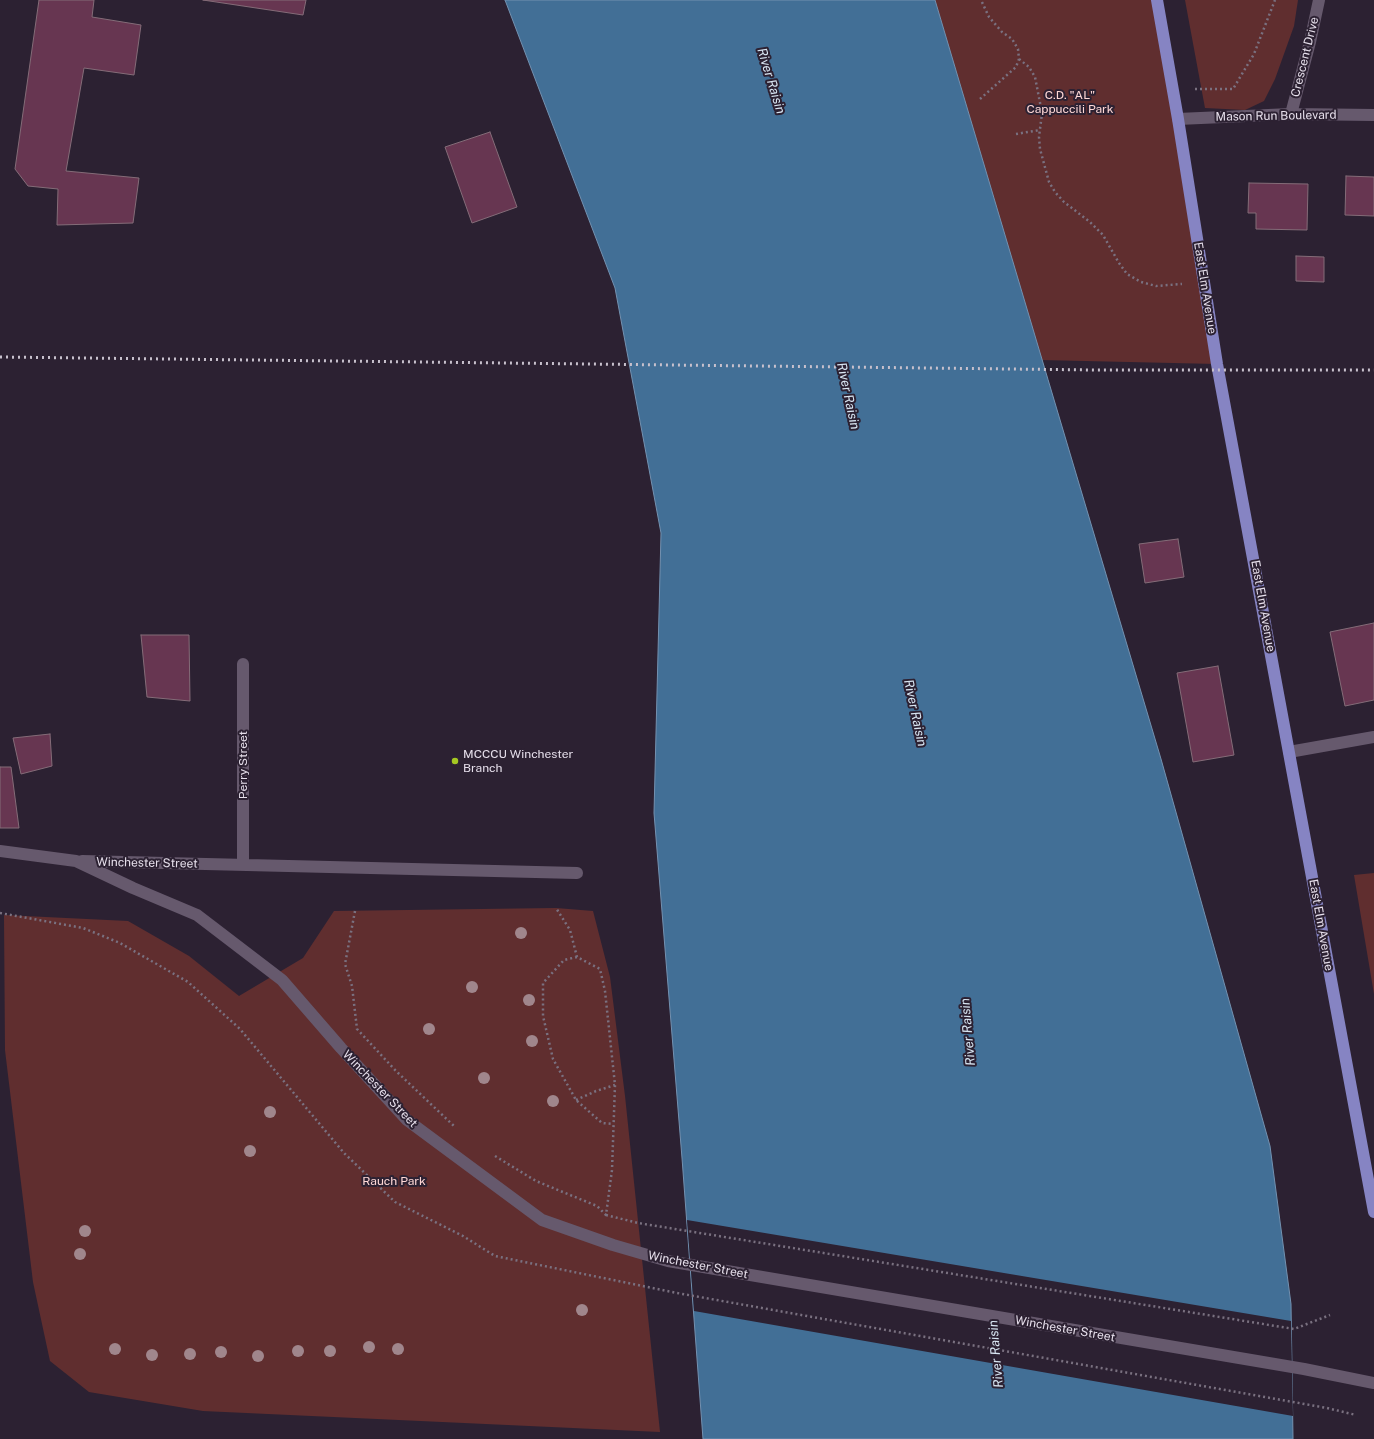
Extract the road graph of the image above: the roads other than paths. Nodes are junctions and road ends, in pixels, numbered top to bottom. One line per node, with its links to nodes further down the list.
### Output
1 (1157, 0): 5 (main road, East Elm Avenue)
2 (1319, 0): 3 (street, Crescent Drive)
3 (1291, 114): 4 (street, Mason Run Boulevard); 5 (street, Mason Run Boulevard)
4 (1374, 115)
5 (1178, 119): 8 (main road, East Elm Avenue)
6 (243, 664): 11 (street, Perry Street)
7 (1374, 738): 8 (street)
8 (1289, 752): 13 (main road, East Elm Avenue)
9 (0, 851): 10 (street, Winchester Street)
10 (76, 861): 11 (street, Winchester Street); 14 (street, Winchester Street)
11 (243, 865): 12 (street, Winchester Street)
12 (577, 873)
13 (1374, 1212)
14 (1374, 1383)

